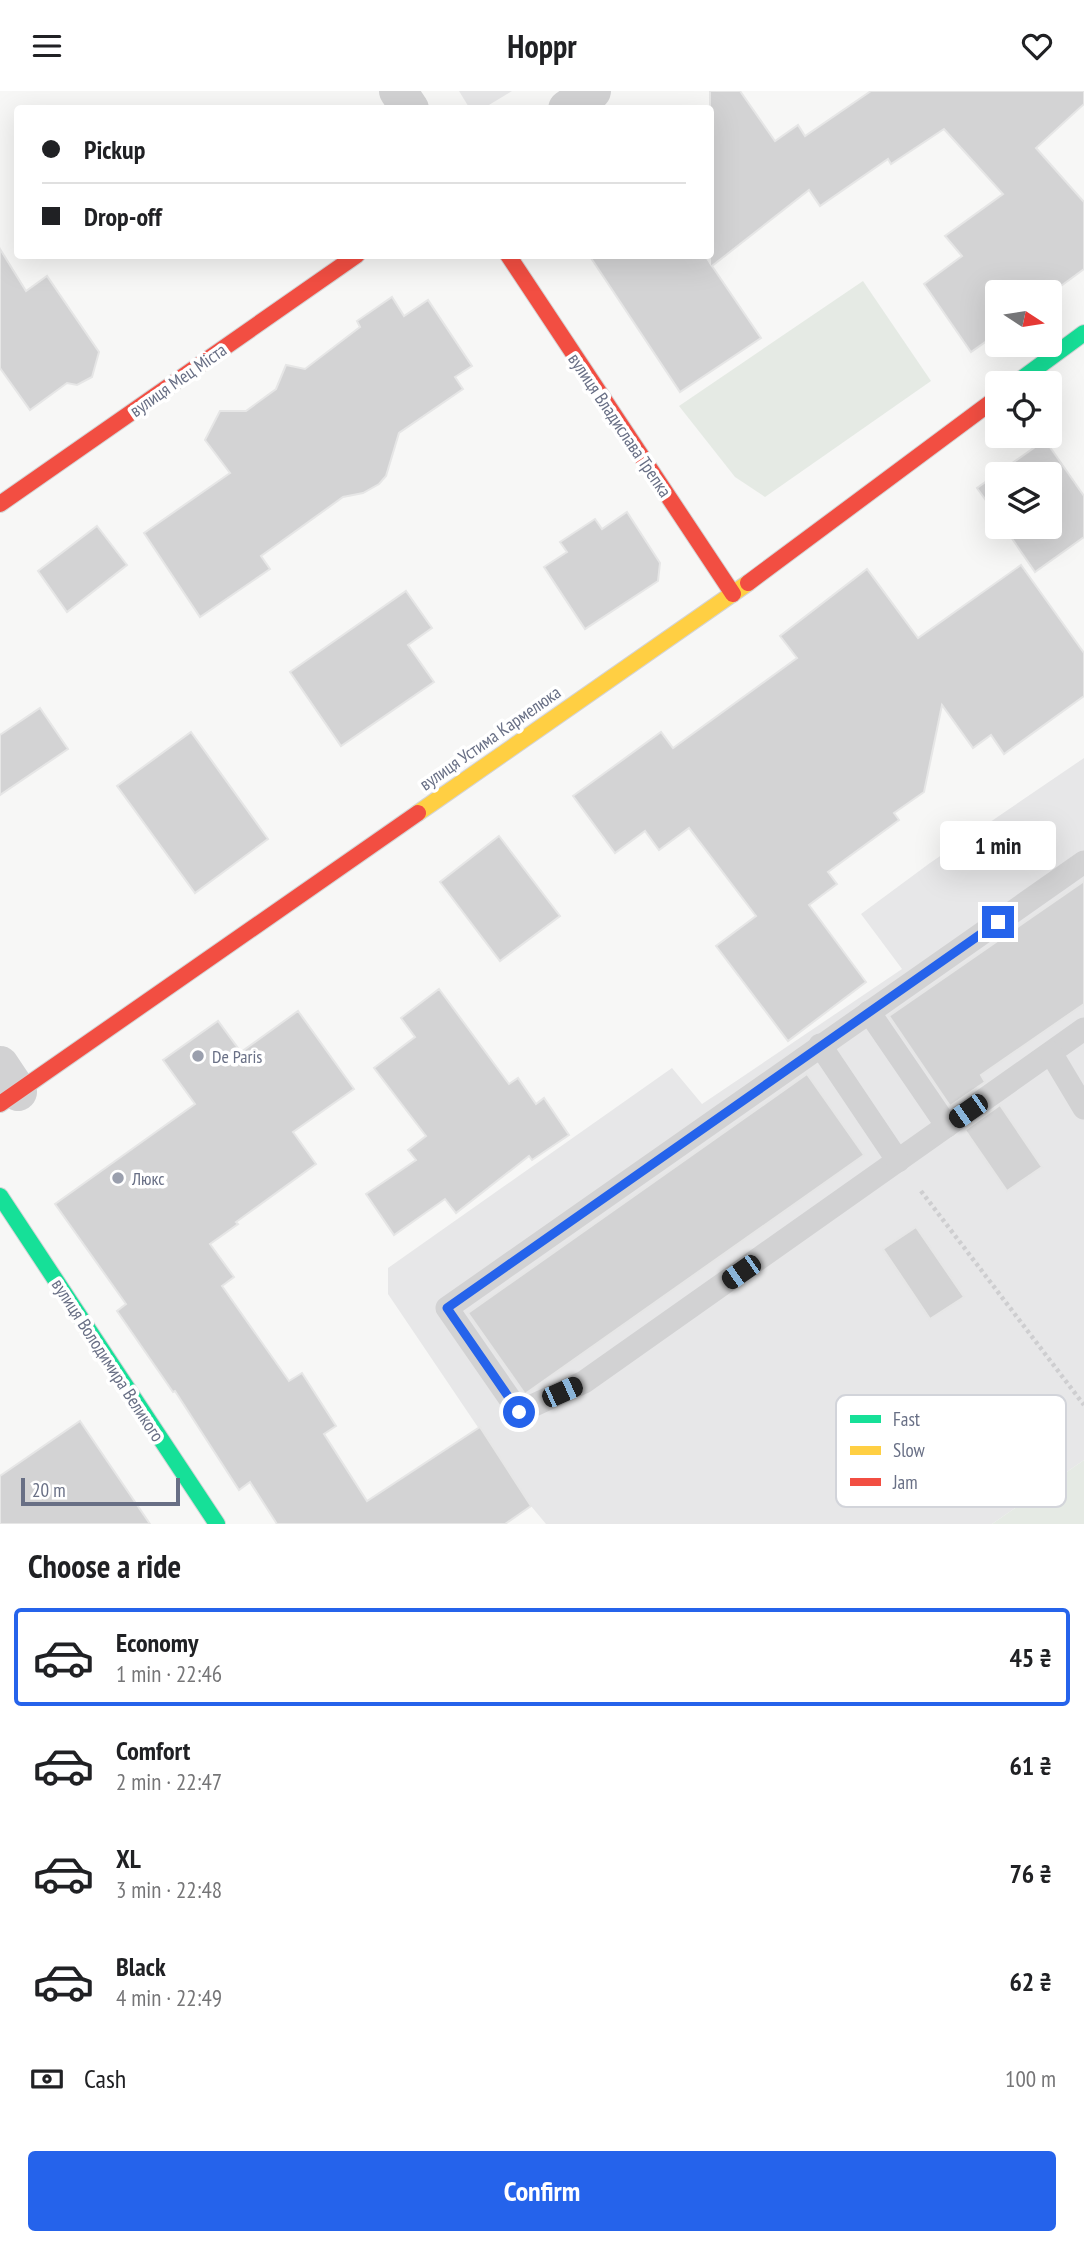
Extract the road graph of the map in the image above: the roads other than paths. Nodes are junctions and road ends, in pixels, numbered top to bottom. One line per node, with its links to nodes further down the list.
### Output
1 (592, 91): 2 (street)
2 (573, 105)
3 (351, 259): 8 (street, вулиця Мец Міста)
4 (511, 259): 9 (street, вулиця Владислава Трепка)
5 (1084, 333): 6 (street)
6 (1032, 371)
7 (985, 407): 9 (street, вулиця Устима Кармелюка)
8 (0, 504)
9 (733, 594): 15 (street, вулиця Устима Кармелюка)
10 (1084, 862): 11 (lane)
11 (869, 1012): 13 (lane); 17 (lane)
12 (1084, 1029): 14 (lane)
13 (820, 1045): 18 (lane); 18 (lane)
14 (1051, 1053): 16 (lane); 17 (lane)
15 (6, 1087)
16 (1084, 1108)
17 (947, 1126): 18 (lane)
18 (898, 1161)
19 (0, 1196): 20 (street, вулиця Володимира Великого)
20 (217, 1524)

